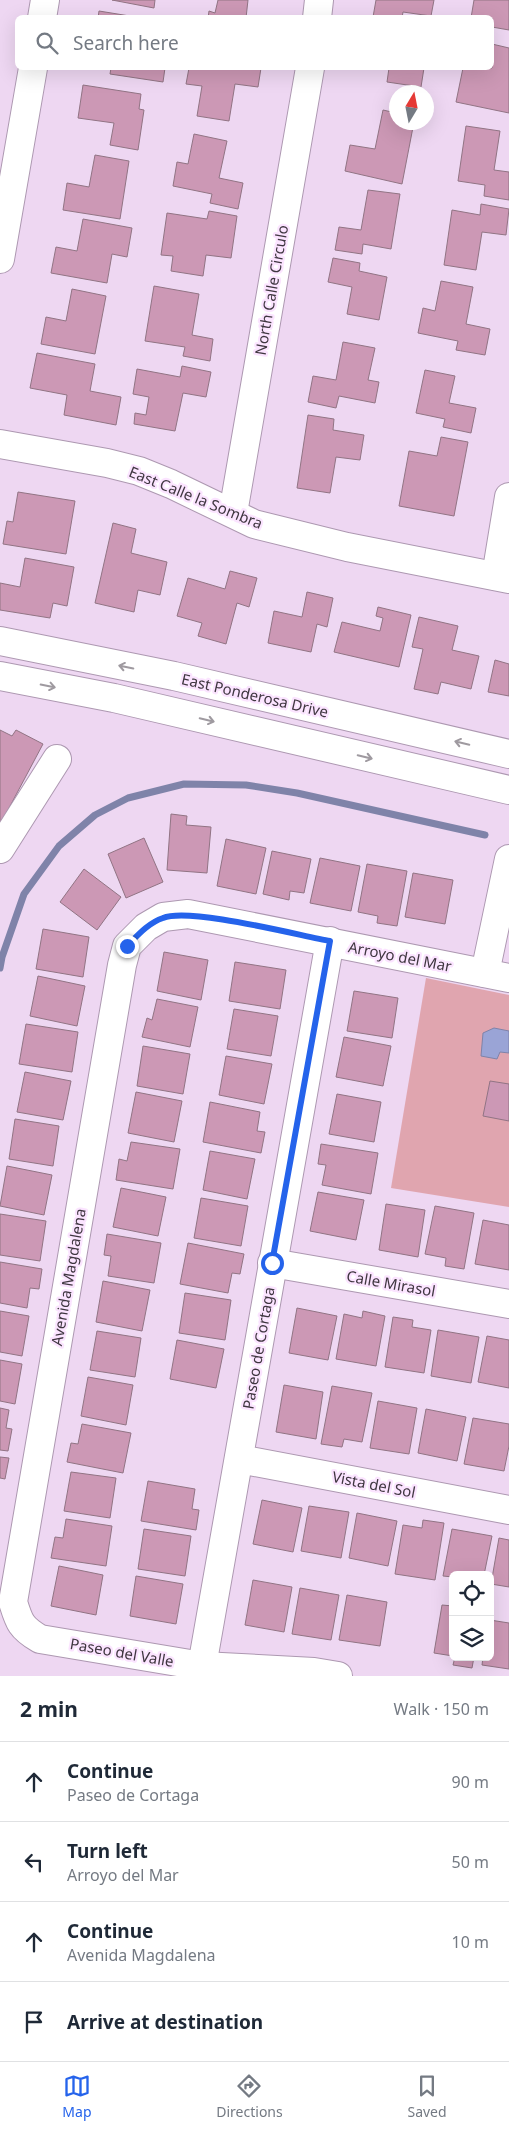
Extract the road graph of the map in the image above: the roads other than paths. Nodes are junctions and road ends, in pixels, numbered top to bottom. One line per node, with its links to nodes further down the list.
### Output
1 (45, 0): 3 (street)
2 (319, 0): 4 (street)
3 (42, 15)
4 (317, 15)
5 (33, 70): 7 (street)
6 (310, 70): 10 (street, North Calle Circulo)
7 (0, 259)
8 (0, 444): 10 (street, East Calle la Sombra)
9 (509, 497): 11 (street)
10 (232, 513): 11 (street, East Calle la Sombra)
11 (502, 578)
12 (0, 640): 14 (street, East Ponderosa Drive, one-way to 12)
13 (0, 676): 16 (street, one-way to 16)
14 (509, 754)
15 (57, 759): 17 (street)
16 (509, 790)
17 (0, 849)
18 (509, 859): 21 (street)
19 (146, 927): 20 (street, Arroyo del Mar); 26 (street, Avenida Magdalena)
20 (330, 941): 21 (street, Arroyo del Mar); 22 (street, Paseo de Cortaga)
21 (497, 976)
22 (272, 1263): 23 (street, Calle Mirasol); 24 (street, Paseo de Cortaga)
23 (509, 1304)
24 (239, 1459): 25 (street, Vista del Sol); 27 (street, Paseo de Cortaga)
25 (509, 1510)
26 (28, 1632): 27 (street, Paseo del Valle)
27 (202, 1666): 28 (street, Paseo del Valle)
28 (338, 1676)

